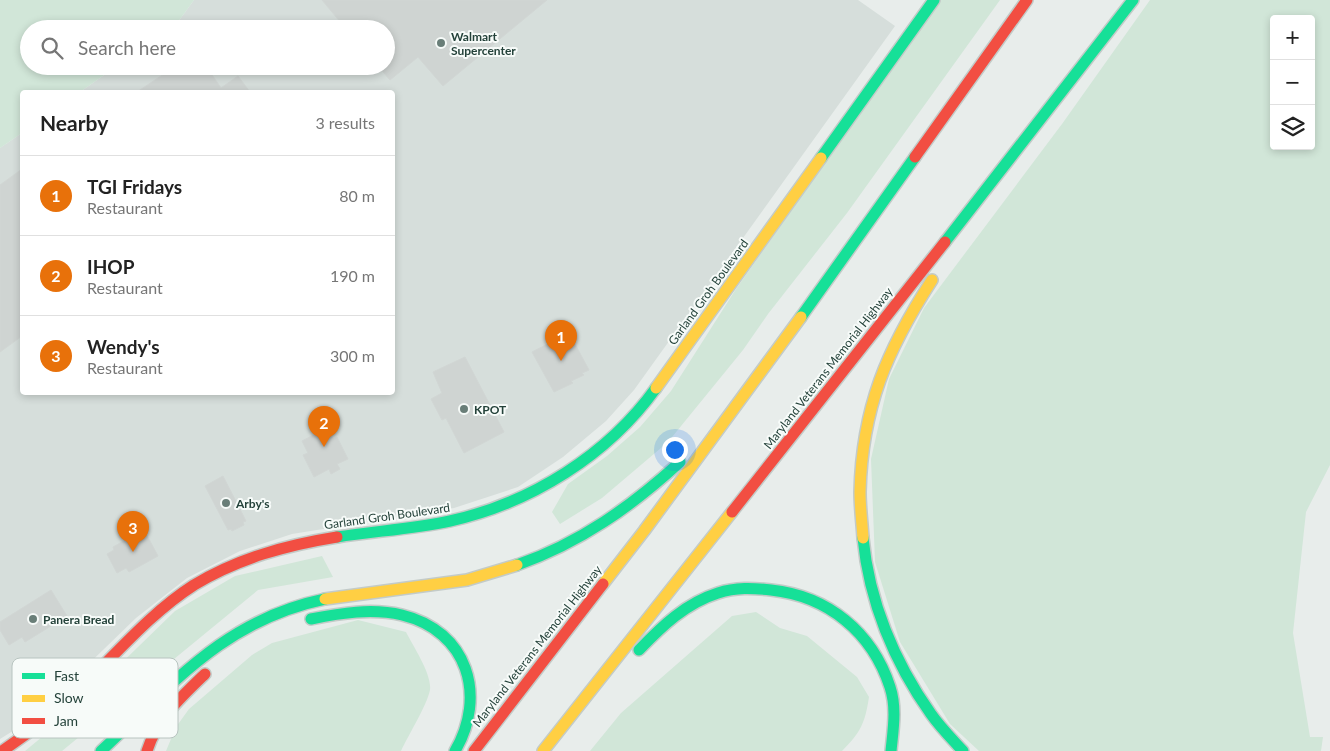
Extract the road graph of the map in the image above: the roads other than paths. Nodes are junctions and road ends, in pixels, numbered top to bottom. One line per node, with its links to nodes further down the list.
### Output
1 (934, 0): 7 (main road, Garland Groh Boulevard)
2 (1028, 0): 5 (main road, Maryland Veterans Memorial Highway)
3 (1133, 0): 4 (main road, Maryland Veterans Memorial Highway)
4 (1016, 152): 19 (main road, Maryland Veterans Memorial Highway); 21 (main road)
5 (778, 348): 9 (main road); 18 (main road, Maryland Veterans Memorial Highway)
6 (303, 621): 17 (main road)
7 (110, 658)
8 (211, 668): 10 (main road)
9 (178, 677)
10 (178, 700)
11 (21, 738): 14 (main road, Garland Groh Boulevard)
12 (115, 738): 15 (main road)
13 (152, 738): 16 (main road)
14 (2, 751)
15 (101, 751)
16 (147, 751)
17 (455, 751)
18 (474, 751)
19 (545, 751): 20 (main road)
20 (891, 751)
21 (963, 751)

